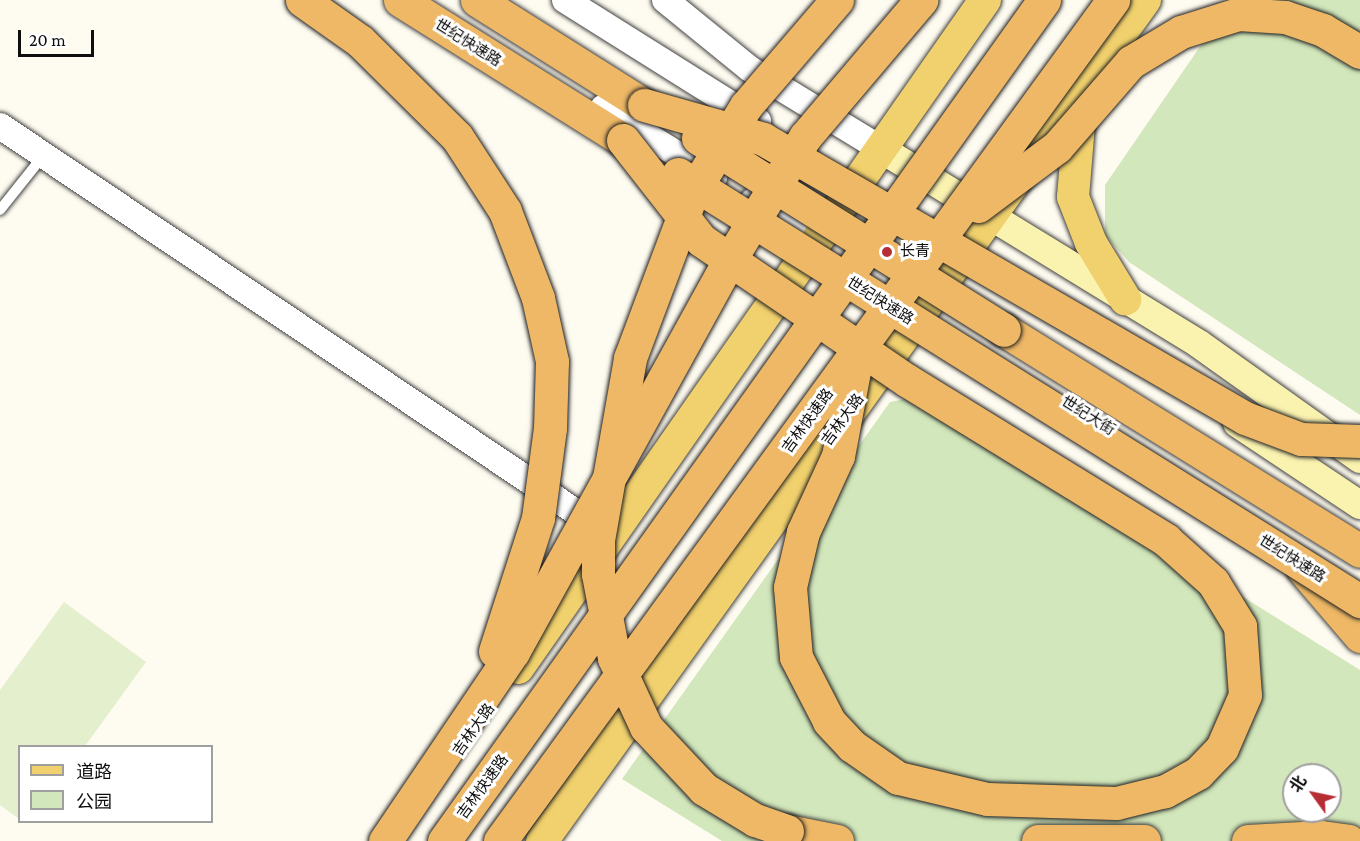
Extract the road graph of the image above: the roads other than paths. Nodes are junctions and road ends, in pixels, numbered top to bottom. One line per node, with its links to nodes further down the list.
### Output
1 (302, 0): 37 (highway, bridge)
2 (400, 0): 17 (highway, 世纪快速路)
3 (429, 0): 24 (street)
4 (477, 0): 15 (highway)
5 (565, 0): 20 (street)
6 (665, 0): 18 (street)
7 (837, 0): 43 (highway, bridge)
8 (921, 0): 37 (highway, bridge)
9 (985, 0): 18 (main road, 吉林大路)
10 (1044, 0): 40 (highway, 吉林快速路, bridge)
11 (1113, 0): 23 (highway, 吉林快速路, bridge)
12 (1145, 0): 14 (main road, 吉林大路)
13 (1360, 52): 23 (highway, bridge)
14 (1083, 86): 22 (main road, 吉林大路); 25 (main road)
15 (644, 105): 28 (highway, bridge); 33 (highway, bridge)
16 (0, 126): 19 (street)
17 (623, 140): 27 (highway, bridge); 35 (highway, 世纪快速路, bridge)
18 (881, 149): 20 (main road, 吉林大路); 22 (main road)
19 (45, 153): 21 (lane); 32 (street)
20 (857, 183): 23 (main road); 24 (main road, 吉林大路)
21 (0, 210)
22 (990, 216): 23 (main road, 吉林大路); 25 (main road)
23 (960, 235): 26 (main road, 吉林大路); 27 (highway, 吉林快速路, bridge); 30 (main road)
24 (817, 241): 26 (main road, 世纪大街); 32 (main road, 吉林大路)
25 (1125, 298): 29 (main road)
26 (921, 312): 31 (main road, 世纪大街); 42 (main road, 吉林大路)
27 (857, 355): 41 (highway, 吉林快速路, bridge)
28 (1360, 441)
29 (1360, 459)
30 (1360, 505)
31 (1273, 533): 34 (main road, 世纪大街); 36 (highway)
32 (611, 536): 39 (main road, 吉林大路)
33 (1360, 551)
34 (1360, 589)
35 (1360, 601)
36 (1360, 636)
37 (449, 746): 38 (highway, bridge)
38 (385, 841)
39 (396, 841)
40 (444, 841)
41 (500, 841)
42 (542, 841)
43 (837, 841)
44 (1038, 841): 45 (highway)
45 (1144, 841)
46 (1248, 841): 47 (highway)
47 (1349, 841)

